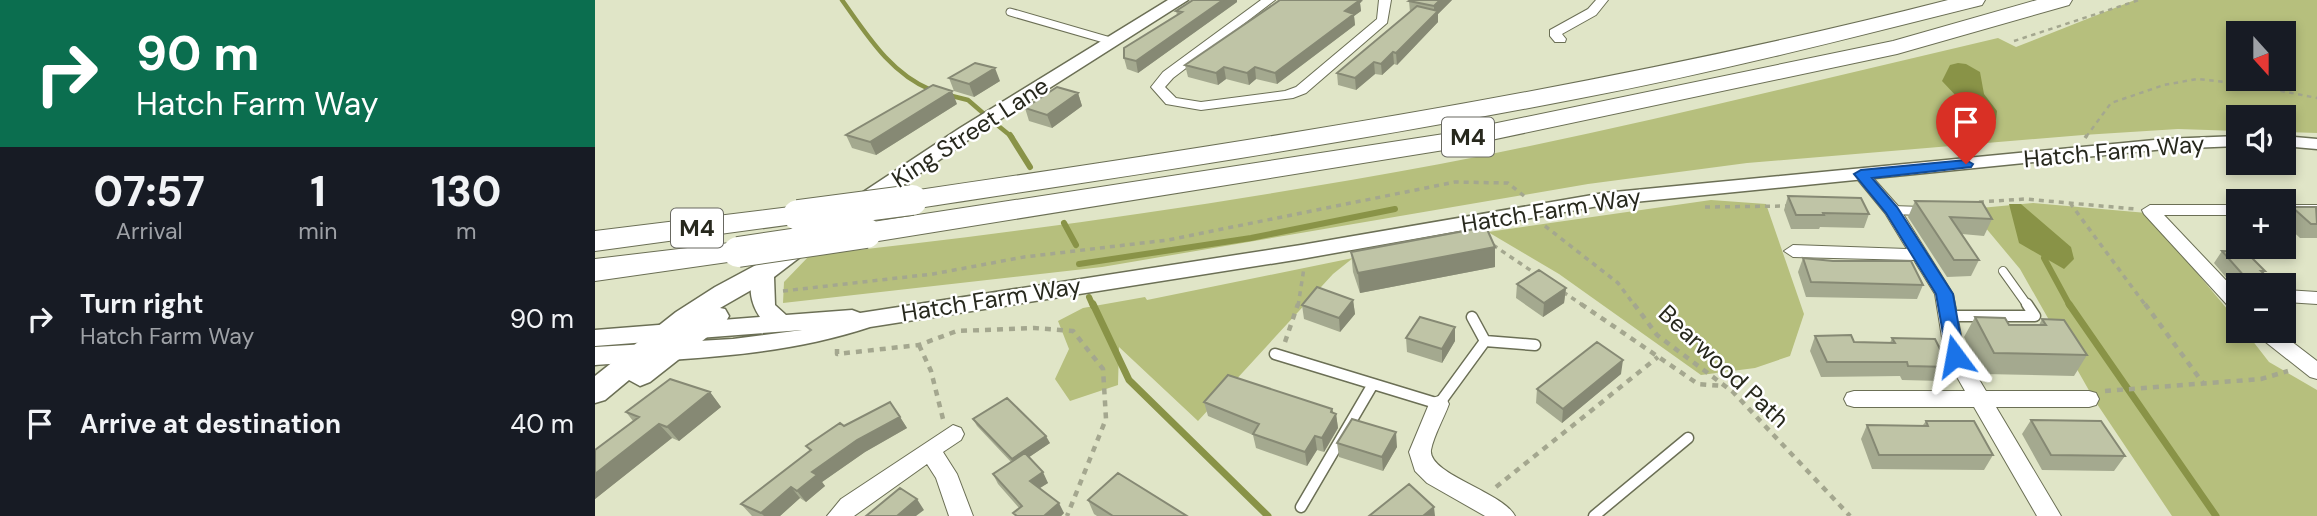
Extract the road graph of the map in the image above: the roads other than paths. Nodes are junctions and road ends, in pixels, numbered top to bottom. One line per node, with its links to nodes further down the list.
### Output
1 (1180, 0): 9 (main road, King Street Lane)
2 (1269, 0): 3 (street)
3 (1385, 0)
4 (1602, 0): 8 (street)
5 (1974, 0): 19 (highway, M4, bridge)
6 (2061, 0): 22 (highway, M4, bridge)
7 (1010, 12): 9 (lane)
8 (1552, 36)
9 (1114, 42): 24 (main road, King Street Lane)
10 (2226, 141): 13 (street, Hatch Farm Way)
11 (2296, 142): 12 (street)
12 (2317, 144)
13 (1861, 174): 14 (street); 30 (street, Hatch Farm Way)
14 (1892, 210): 18 (lane); 21 (street)
15 (2226, 210): 25 (street)
16 (2296, 210): 17 (street)
17 (2317, 210)
18 (1927, 211)
19 (595, 241)
20 (1793, 251): 21 (street)
21 (1922, 255): 28 (street)
22 (595, 270)
23 (2003, 271): 28 (lane)
24 (767, 280): 31 (street); 32 (main road, King Street Lane); 35 (main road, King Street Lane)
25 (2226, 289)
26 (2296, 297): 27 (street)
27 (2317, 298)
28 (1946, 316): 45 (street)
29 (1472, 317): 34 (lane)
30 (868, 319): 31 (street, Hatch Farm Way); 35 (street, Hatch Farm Way)
31 (783, 324): 32 (street, Hatch Farm Way)
32 (696, 332): 35 (main road, King Street Lane)
33 (595, 338): 35 (street, Hatch Farm Way)
34 (1485, 341): 37 (lane); 47 (lane)
35 (670, 342): 38 (main road, King Street Lane); 48 (main road, King Street Lane)
36 (2280, 343): 41 (street)
37 (1535, 345)
38 (645, 352): 40 (street); 43 (main road, King Street Lane)
39 (1275, 354): 42 (lane)
40 (595, 356)
41 (2312, 369)
42 (1374, 384): 47 (lane); 52 (lane)
43 (595, 392)
44 (1854, 398): 45 (street)
45 (1981, 399): 46 (street); 57 (street)
46 (2089, 399)
47 (1439, 404): 55 (street)
48 (595, 409)
49 (953, 434): 51 (street)
50 (1688, 438): 56 (lane)
51 (930, 451): 53 (street); 54 (street)
52 (1301, 507)
53 (839, 516)
54 (961, 516)
55 (1503, 516)
56 (1594, 516)
57 (2049, 516)

